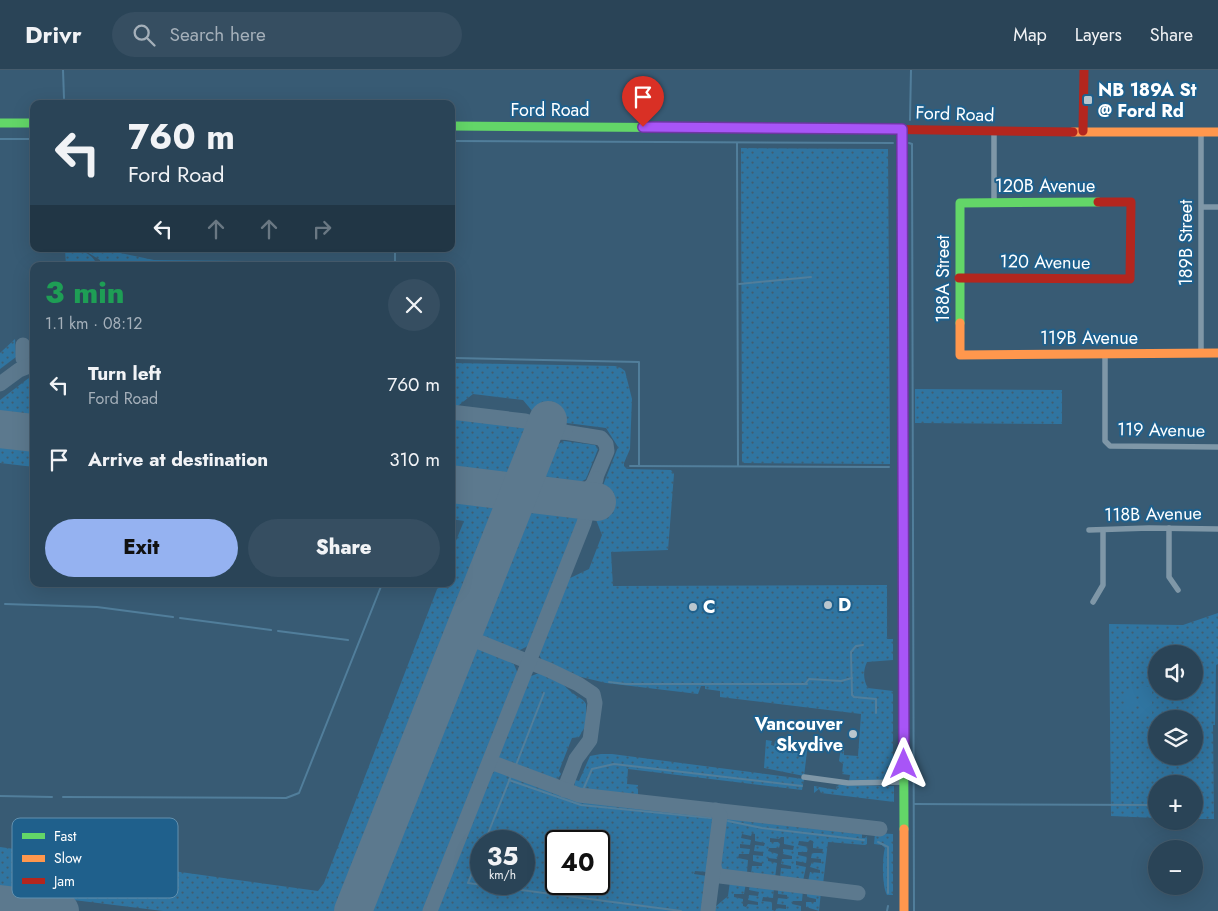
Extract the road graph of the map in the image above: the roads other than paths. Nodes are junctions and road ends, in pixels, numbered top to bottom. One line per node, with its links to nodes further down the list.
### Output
1 (1084, 70): 6 (street)
2 (0, 123): 3 (street)
3 (30, 123)
4 (455, 126): 5 (street, Ford Road)
5 (902, 129): 7 (street, Ford Road); 28 (street)
6 (1083, 131): 7 (street, Ford Road); 8 (street, Ford Road)
7 (994, 132): 10 (street)
8 (1201, 132): 9 (street, Ford Road); 12 (street, 189B Street)
9 (1218, 132)
10 (994, 202): 11 (street, 120B Avenue); 15 (street, 120B Avenue)
11 (960, 203): 14 (street, 188A Street)
12 (1202, 207): 13 (street); 16 (street, 189B Street)
13 (1218, 207)
14 (959, 278): 15 (street, 120 Avenue); 18 (street, 188A Street)
15 (1130, 279)
16 (1201, 354): 17 (street, 119B Avenue); 19 (street, 119B Avenue)
17 (1218, 354)
18 (960, 355): 19 (street, 119B Avenue)
19 (1105, 355): 20 (street, 119 Avenue)
20 (1218, 447)
21 (1169, 528): 22 (street, 118B Avenue); 24 (street, 118B Avenue); 25 (street)
22 (1218, 529)
23 (1089, 530): 24 (street, 118B Avenue)
24 (1103, 530): 26 (street)
25 (1178, 590)
26 (1092, 602)
27 (804, 777): 28 (street)
28 (904, 782): 29 (street)
29 (904, 911)

